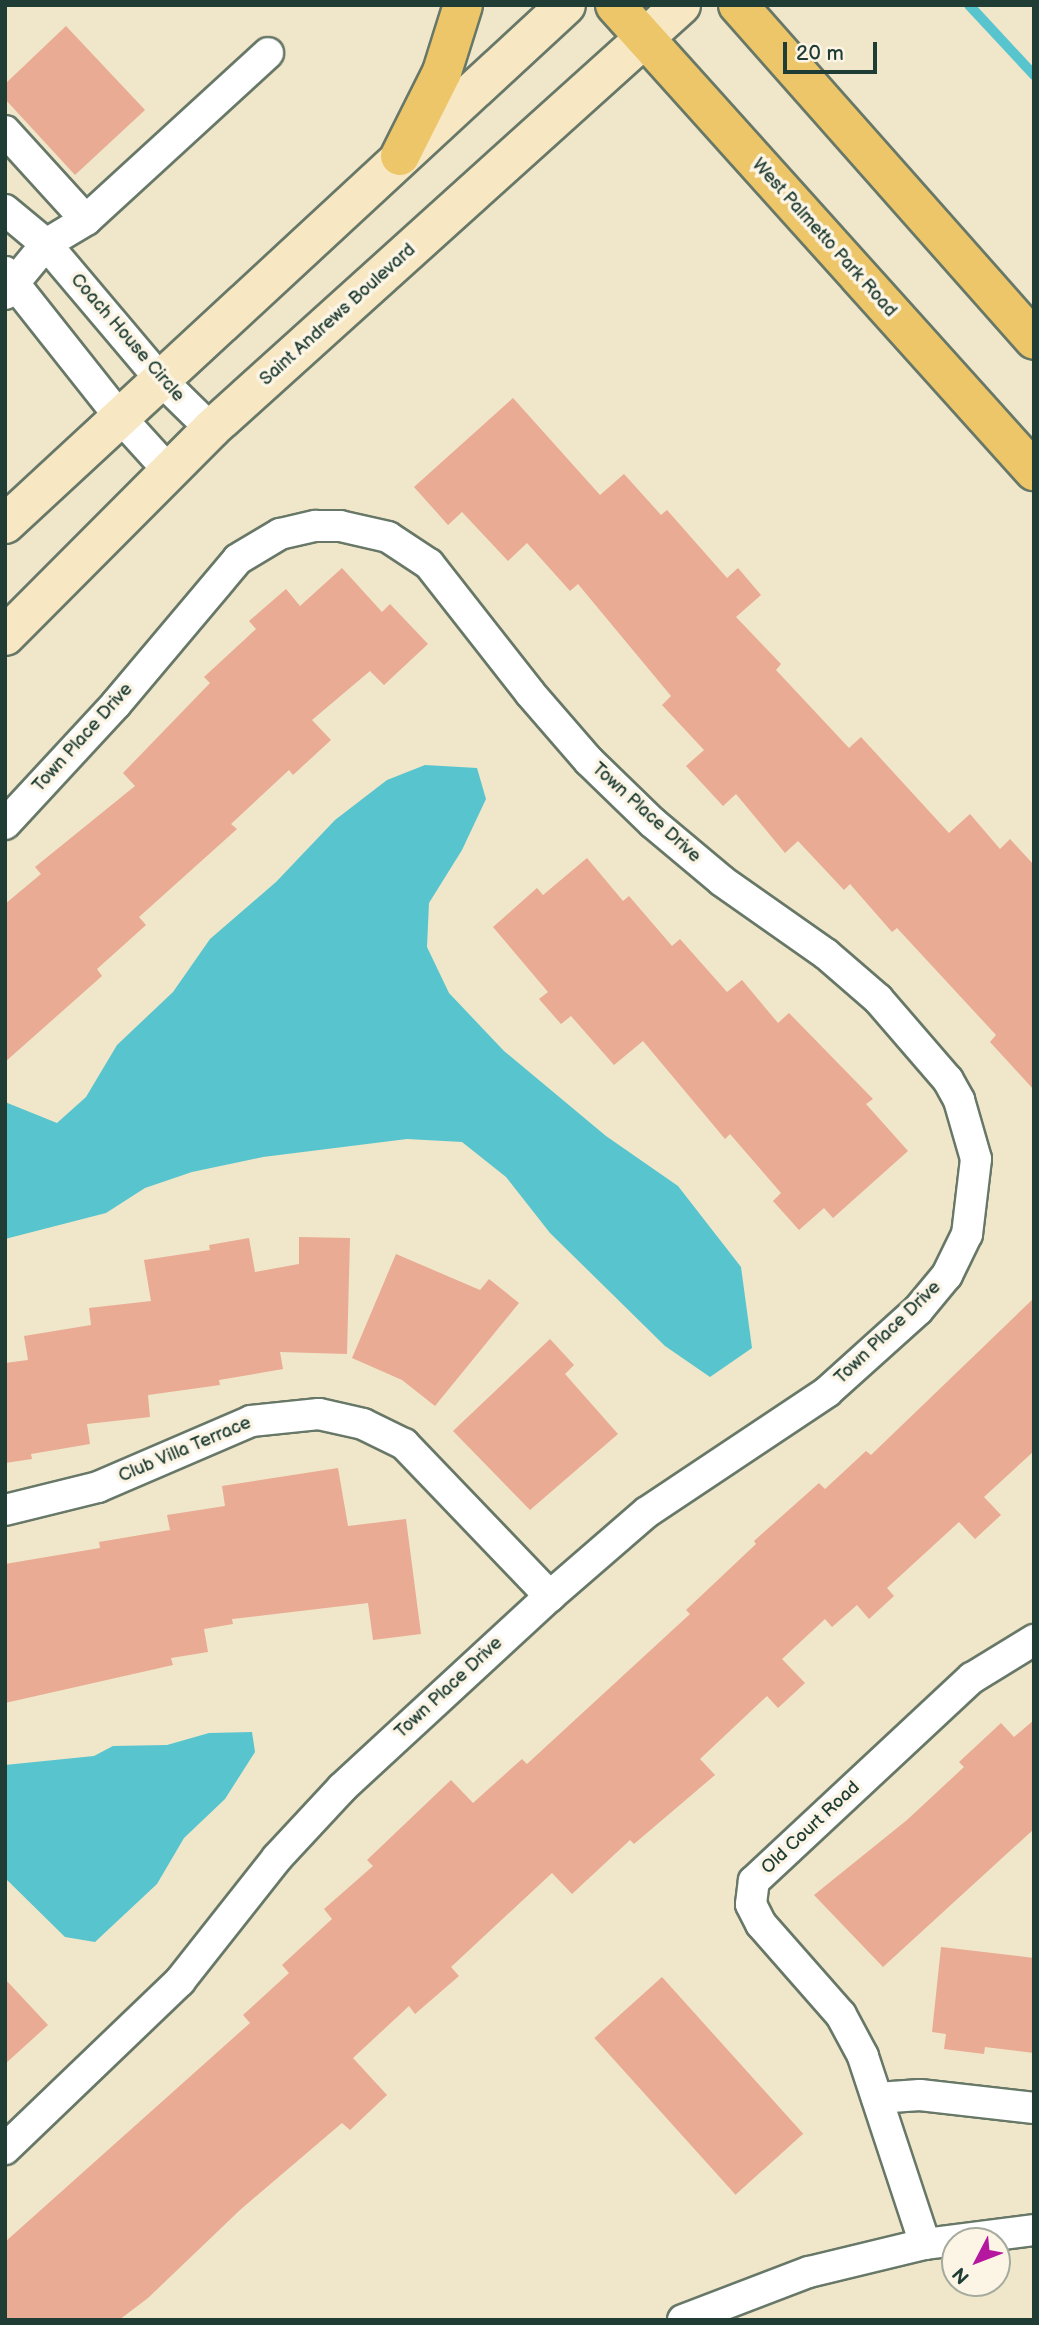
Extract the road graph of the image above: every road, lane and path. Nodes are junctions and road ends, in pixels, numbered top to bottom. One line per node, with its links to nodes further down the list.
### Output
1 (463, 5): 9 (main road)
2 (566, 5): 9 (street)
3 (615, 5): 6 (main road, West Palmetto Park Road)
4 (681, 5): 6 (street, Saint Andrews Boulevard)
5 (738, 5): 14 (main road)
6 (645, 38): 17 (street, Saint Andrews Boulevard); 19 (main road, West Palmetto Park Road)
7 (268, 53): 11 (street)
8 (5, 131): 11 (street)
9 (400, 156): 15 (street)
10 (5, 210): 12 (street, Coach House Circle)
11 (86, 220): 12 (street)
12 (46, 244): 13 (street); 15 (street, Coach House Circle)
13 (8, 283): 16 (street)
14 (1034, 340)
15 (160, 379): 16 (street); 17 (street, Coach House Circle)
16 (119, 416): 18 (street); 20 (street)
17 (211, 429): 18 (street, Saint Andrews Boulevard)
18 (169, 471): 21 (street, Saint Andrews Boulevard)
19 (1034, 471)
20 (5, 524)
21 (5, 636)
22 (5, 824): 24 (street, Town Place Drive)
23 (5, 1510): 24 (street, Club Villa Terrace)
24 (550, 1596): 28 (street, Town Place Drive)
25 (1034, 1640): 26 (street, Old Court Road)
26 (877, 2098): 27 (street); 30 (street, Old Court Road)
27 (1034, 2108)
28 (5, 2149)
29 (1034, 2230): 30 (street)
30 (925, 2244): 31 (street)
31 (683, 2320)

